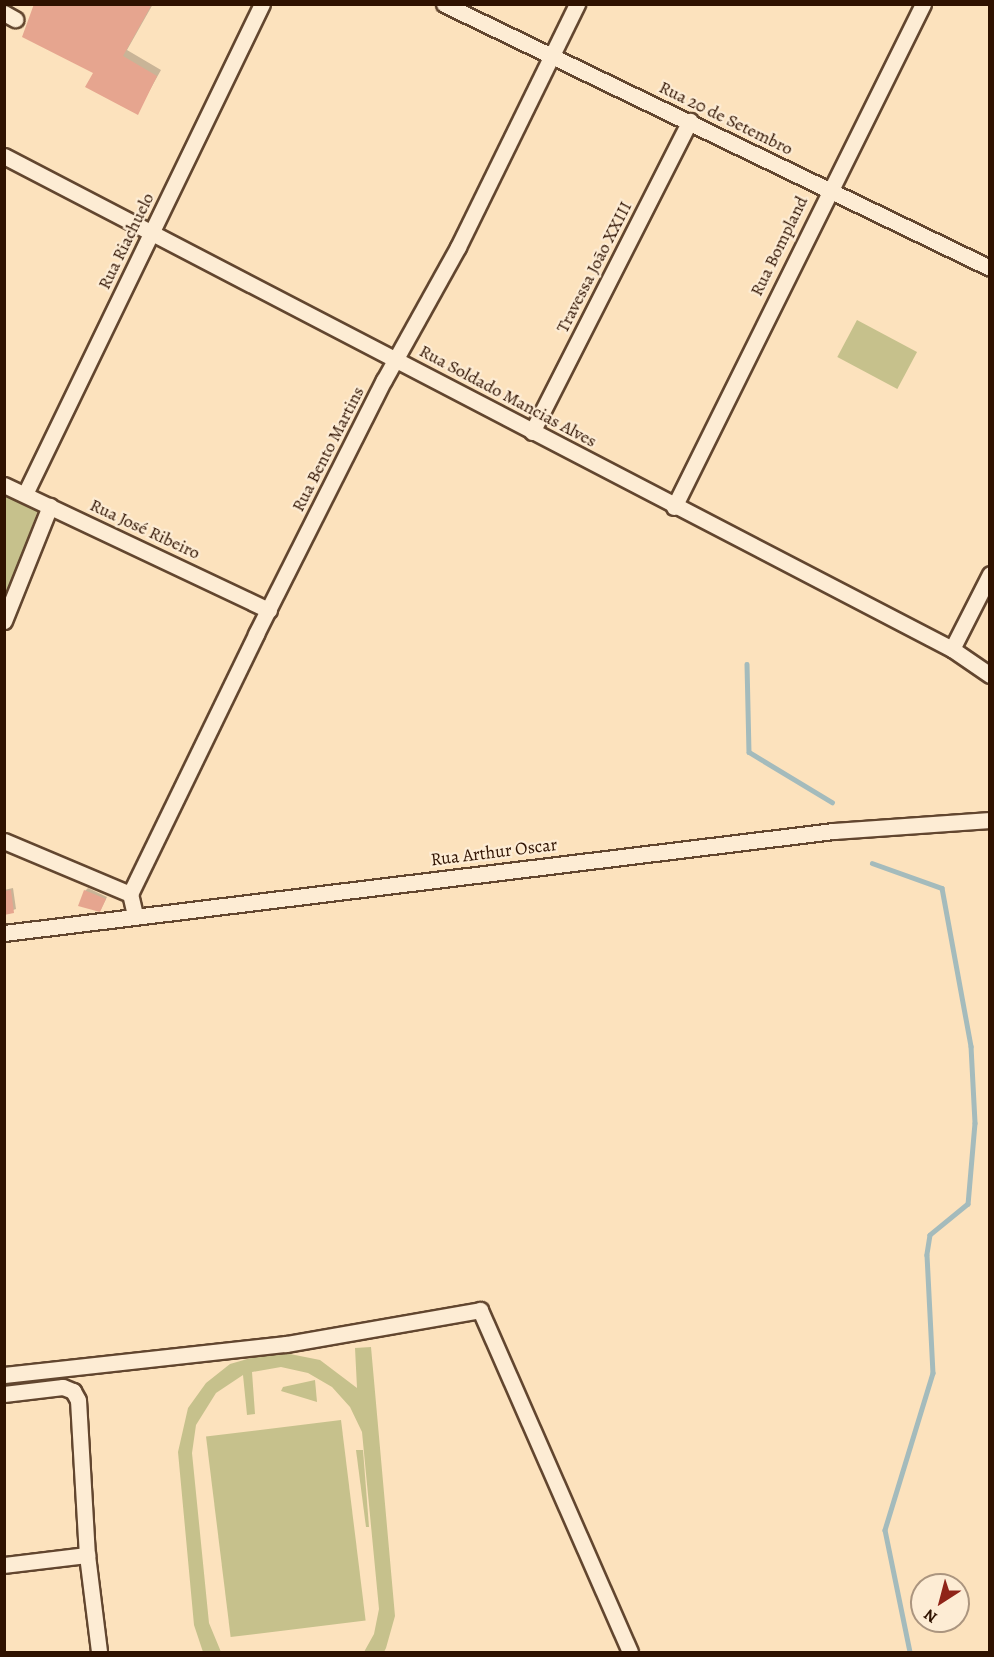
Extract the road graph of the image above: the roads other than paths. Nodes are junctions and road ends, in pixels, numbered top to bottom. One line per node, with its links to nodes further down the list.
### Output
1 (262, 4): 9 (street, Rua Riachuelo)
2 (444, 4): 5 (street, Rua 20 de Setembro)
3 (577, 4): 5 (street, Rua Bento Martins)
4 (923, 4): 8 (street, Rua Bompland)
5 (551, 57): 6 (street, Rua 20 de Setembro); 11 (street, Rua Bento Martins)
6 (690, 121): 8 (street, Rua 20 de Setembro); 12 (street, Travessa João XXIII)
7 (4, 156): 9 (street, Rua Soldado Mancias Alves)
8 (828, 189): 10 (street, Rua 20 de Setembro); 16 (street, Rua Bompland)
9 (153, 231): 11 (street, Rua Soldado Mancias Alves); 14 (street, Rua Riachuelo)
10 (990, 267)
11 (397, 359): 12 (street, Rua Soldado Mancias Alves); 18 (street, Rua Bento Martins)
12 (532, 432): 16 (street, Rua Soldado Mancias Alves)
13 (4, 485): 14 (street, Rua José Ribeiro)
14 (25, 494): 15 (street, Rua José Ribeiro)
15 (50, 506): 18 (street, Rua José Ribeiro); 19 (street)
16 (674, 507): 20 (street, Rua Soldado Mancias Alves)
17 (990, 574): 20 (street)
18 (269, 610): 24 (street, Rua Bento Martins)
19 (4, 621)
20 (952, 649): 21 (street, Rua Soldado Mancias Alves)
21 (990, 675)
22 (990, 820): 25 (street, Rua Arthur Oscar)
23 (4, 841): 24 (street)
24 (130, 894): 25 (street)
25 (135, 915): 26 (street, Rua Arthur Oscar)
26 (4, 933)
27 (4, 1375): 32 (street)
28 (4, 1394): 29 (street)
29 (87, 1555): 30 (street); 31 (street)
30 (4, 1565)
31 (99, 1653)
32 (630, 1653)

